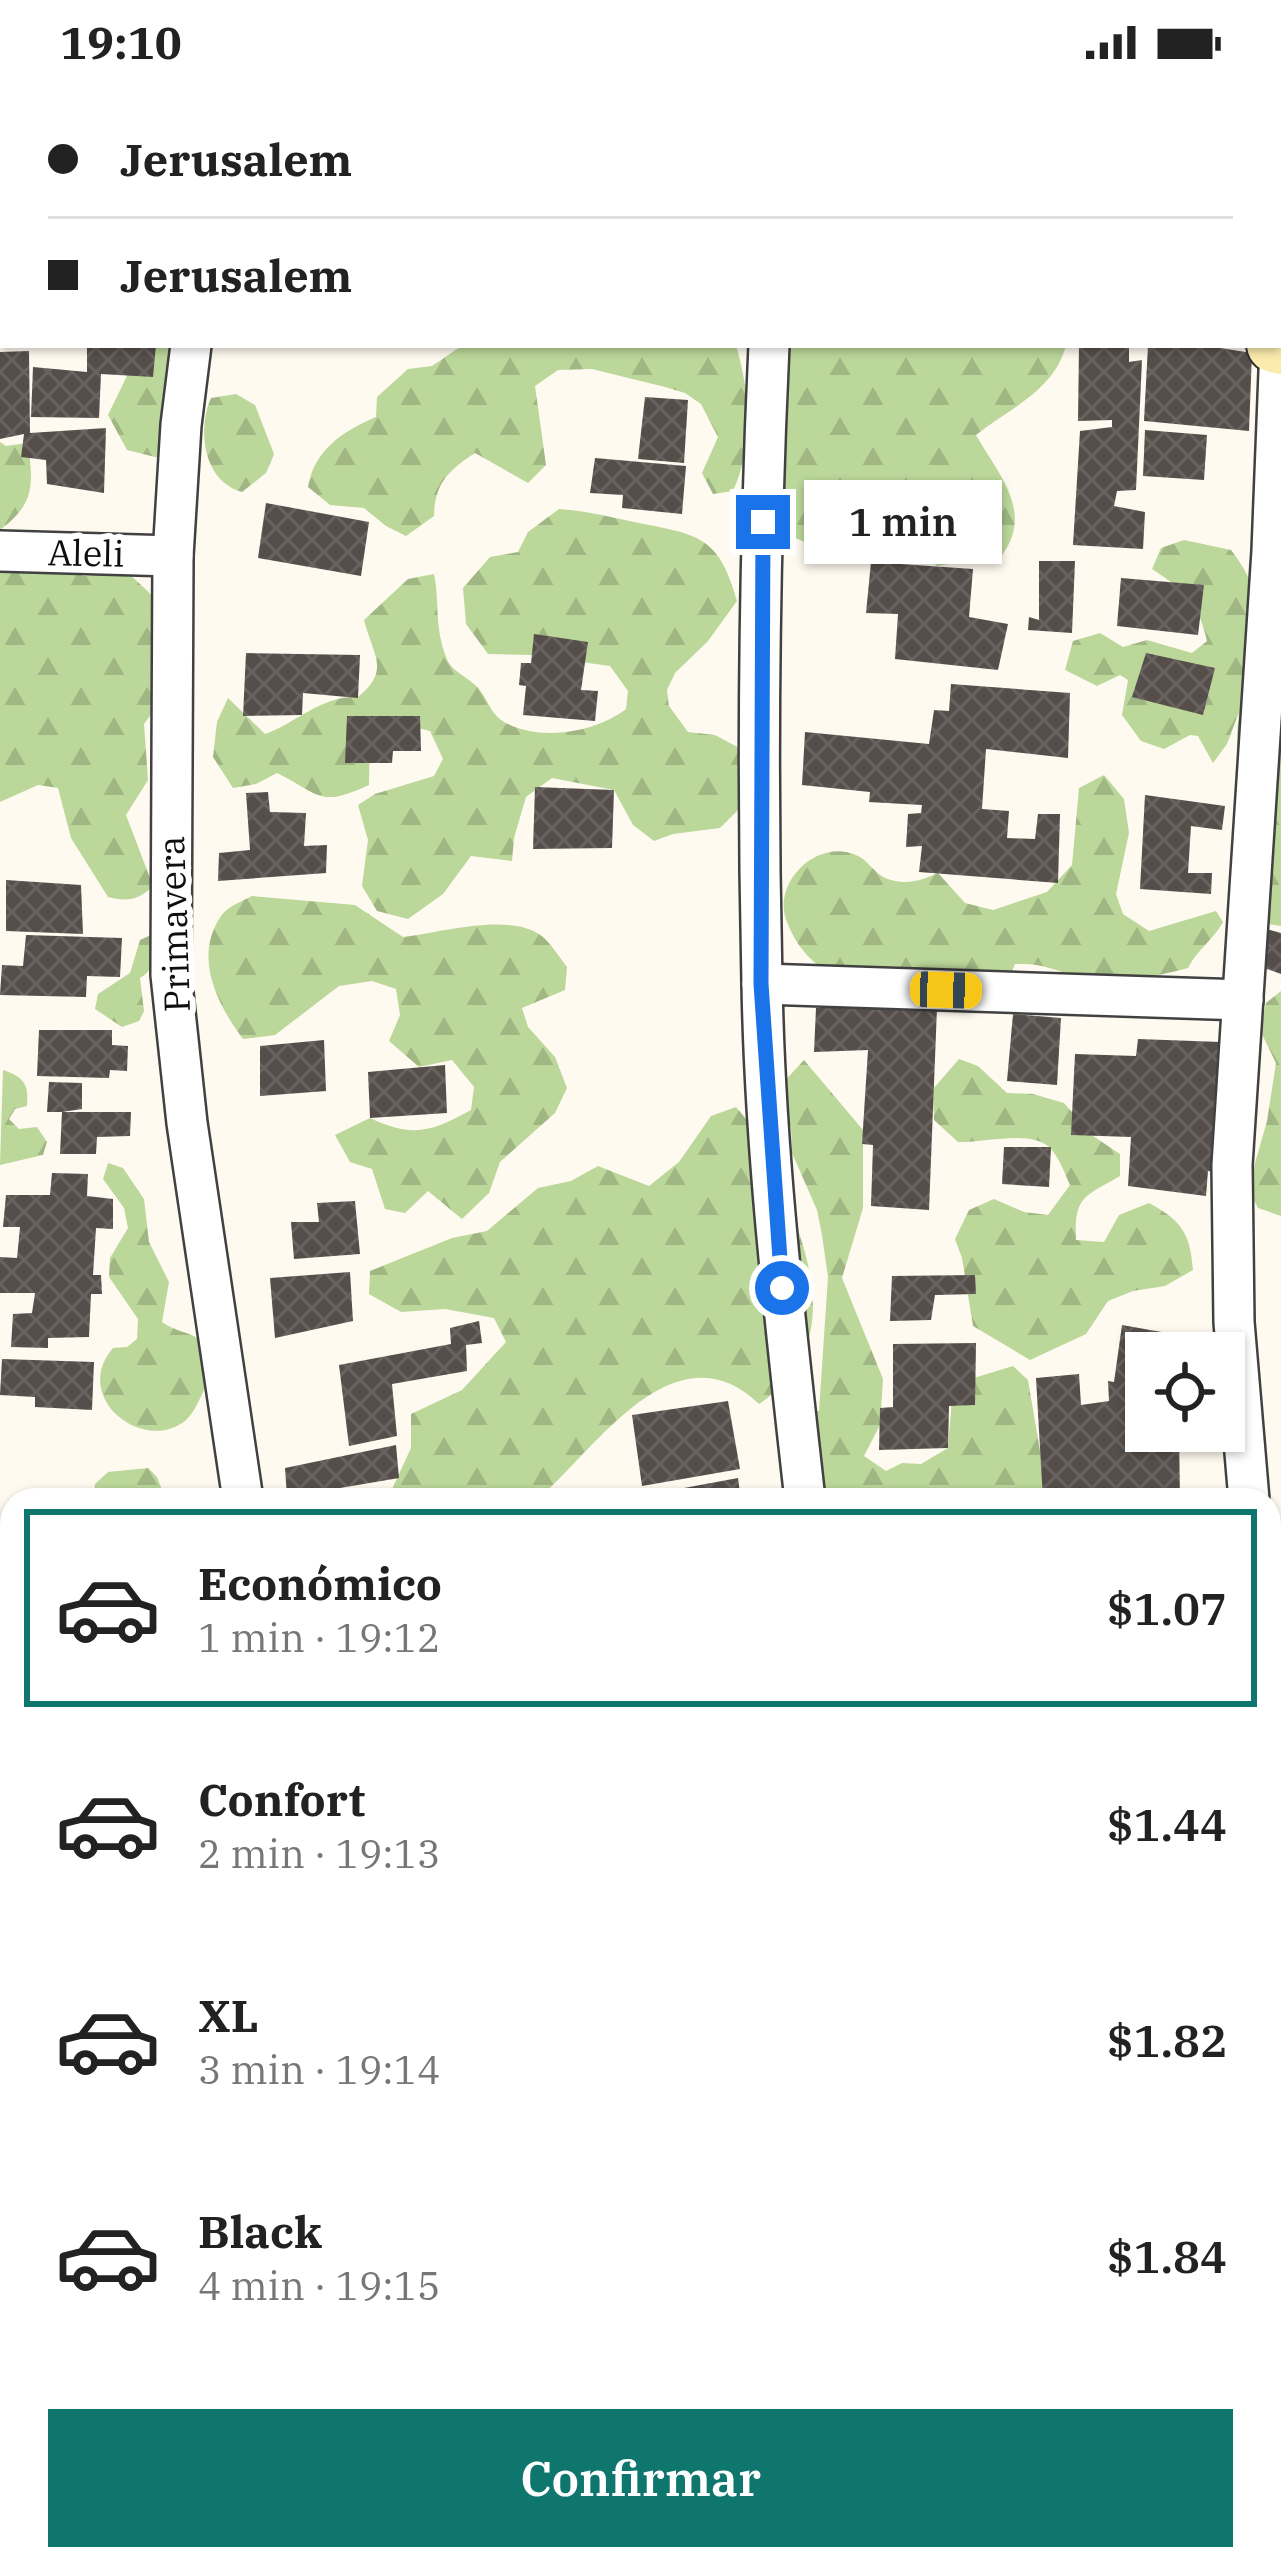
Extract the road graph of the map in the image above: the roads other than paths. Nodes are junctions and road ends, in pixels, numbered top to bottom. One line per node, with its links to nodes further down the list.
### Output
1 (191, 348): 5 (street, Primavera)
2 (769, 348): 6 (street)
3 (1278, 348): 7 (street)
4 (0, 551): 5 (street, Aleli)
5 (172, 556): 8 (street, Primavera)
6 (761, 984): 7 (street); 9 (street)
7 (1243, 1000): 10 (street)
8 (241, 1488)
9 (804, 1488)
10 (1249, 1488)

